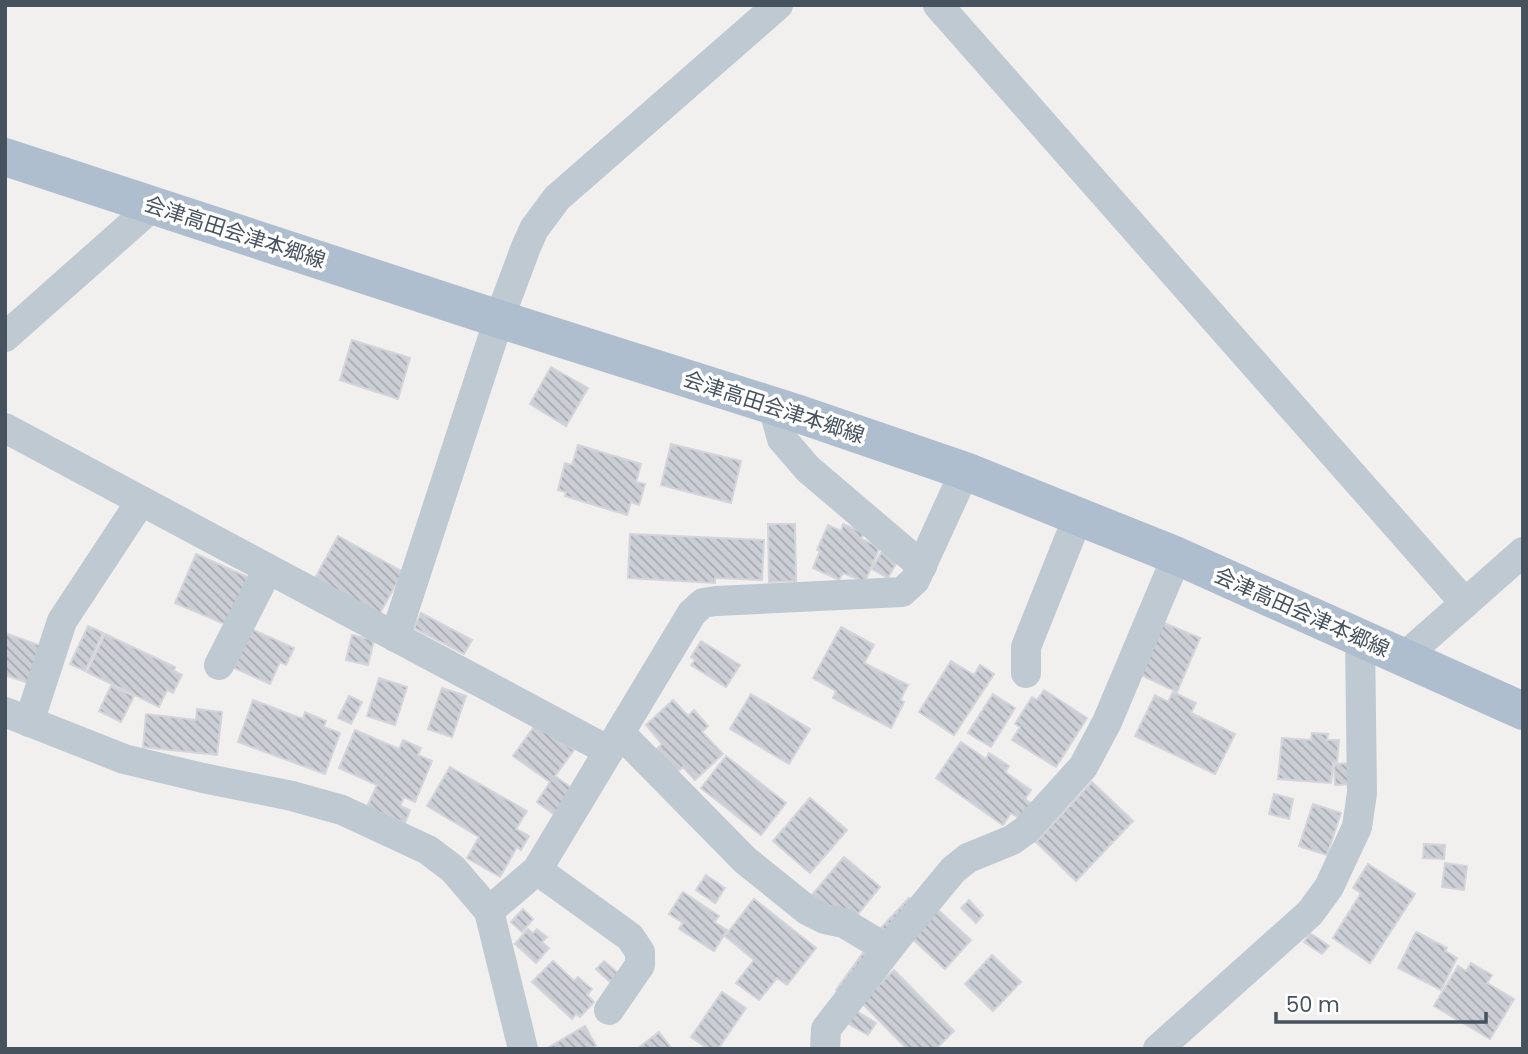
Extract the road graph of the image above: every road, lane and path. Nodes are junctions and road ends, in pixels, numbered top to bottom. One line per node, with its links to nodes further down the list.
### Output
1 (778, 5): 5 (street)
2 (938, 5): 16 (street)
3 (5, 157): 4 (main road, 会津高田会津本郷線)
4 (154, 205): 5 (main road, 会津高田会津本郷線); 6 (street)
5 (499, 319): 7 (main road, 会津高田会津本郷線); 17 (street)
6 (5, 337)
7 (773, 406): 9 (main road, 会津高田会津本郷線); 14 (street)
8 (5, 428): 10 (street)
9 (965, 471): 11 (main road, 会津高田会津本郷線); 14 (street)
10 (141, 501): 15 (street); 23 (street)
11 (1078, 517): 13 (main road, 会津高田会津本郷線); 21 (street)
12 (1523, 552): 16 (street)
13 (1177, 556): 18 (main road, 会津高田会津本郷線); 27 (street)
14 (922, 566): 24 (street)
15 (268, 569): 17 (street); 20 (street)
16 (1465, 603): 19 (street)
17 (395, 637): 24 (street)
18 (1360, 638): 19 (main road, 会津高田会津本郷線); 31 (street)
19 (1404, 657): 22 (main road, 会津高田会津本郷線)
20 (219, 665)
21 (1026, 673)
22 (1523, 711)
23 (17, 717): 26 (street)
24 (615, 742): 25 (street); 27 (street)
25 (537, 870): 26 (street); 28 (street)
26 (489, 911): 29 (street)
27 (887, 949): 30 (street)
28 (609, 1010)
29 (523, 1049)
30 (825, 1049)
31 (1158, 1049)

